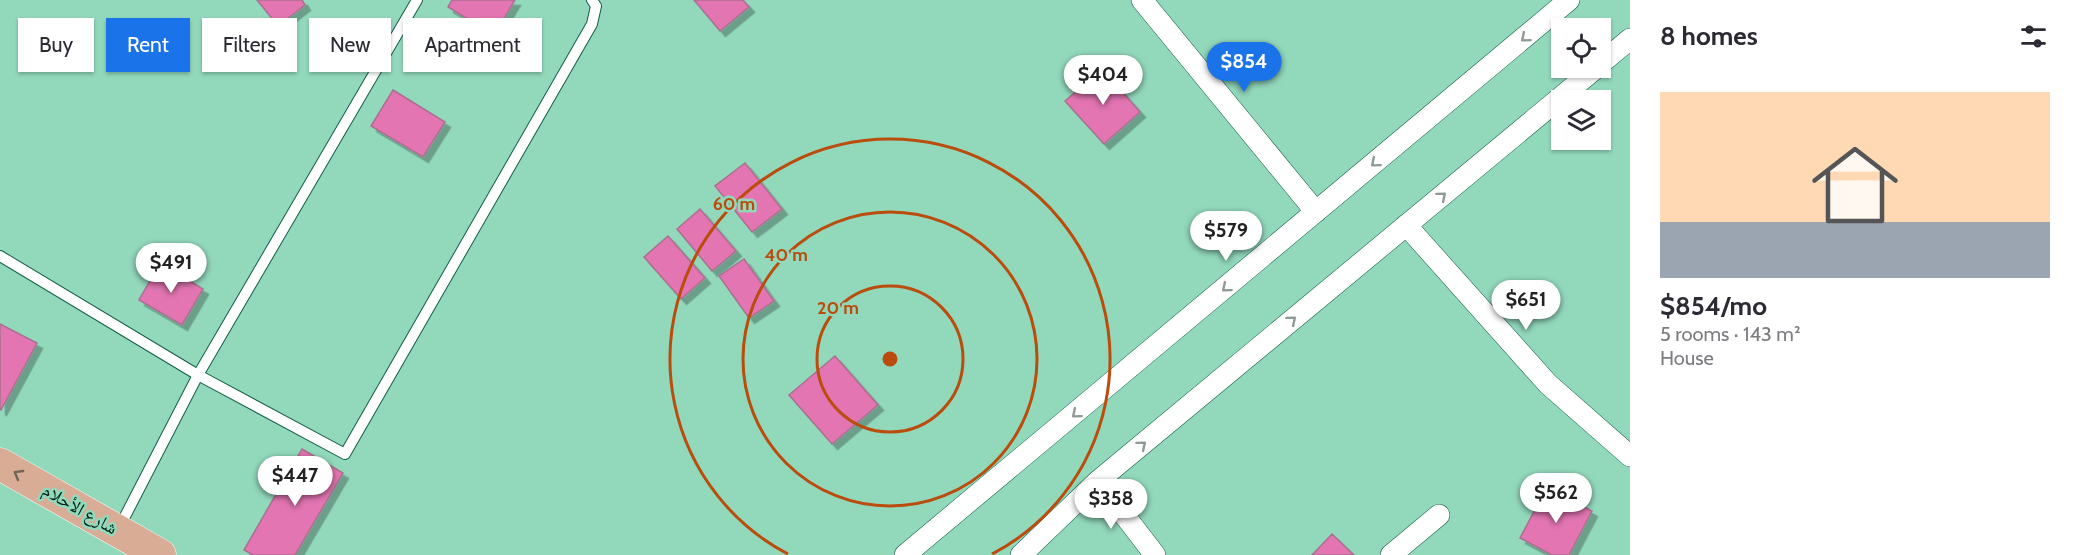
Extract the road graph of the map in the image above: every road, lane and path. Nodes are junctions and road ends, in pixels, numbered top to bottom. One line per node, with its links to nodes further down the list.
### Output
1 (417, 0): 11 (lane)
2 (592, 0): 11 (lane)
3 (1569, 0): 8 (street, one-way to 8)
4 (1148, 2): 8 (street)
5 (1630, 39): 6 (street)
6 (1611, 55)
7 (1584, 78): 9 (street, one-way to 7)
8 (1316, 212): 18 (street, one-way to 18)
9 (1406, 225): 12 (street); 14 (street, one-way to 9)
10 (0, 256): 11 (lane)
11 (198, 375): 16 (lane)
12 (1630, 456)
13 (0, 464): 16 (main road, شارع الأحلام, one-way to 13)
14 (1098, 481): 19 (street); 20 (street)
15 (1439, 515): 21 (street)
16 (118, 531): 17 (main road, شارع الأحلام)
17 (160, 555)
18 (906, 555)
19 (1021, 555)
20 (1155, 555)
21 (1391, 555)

